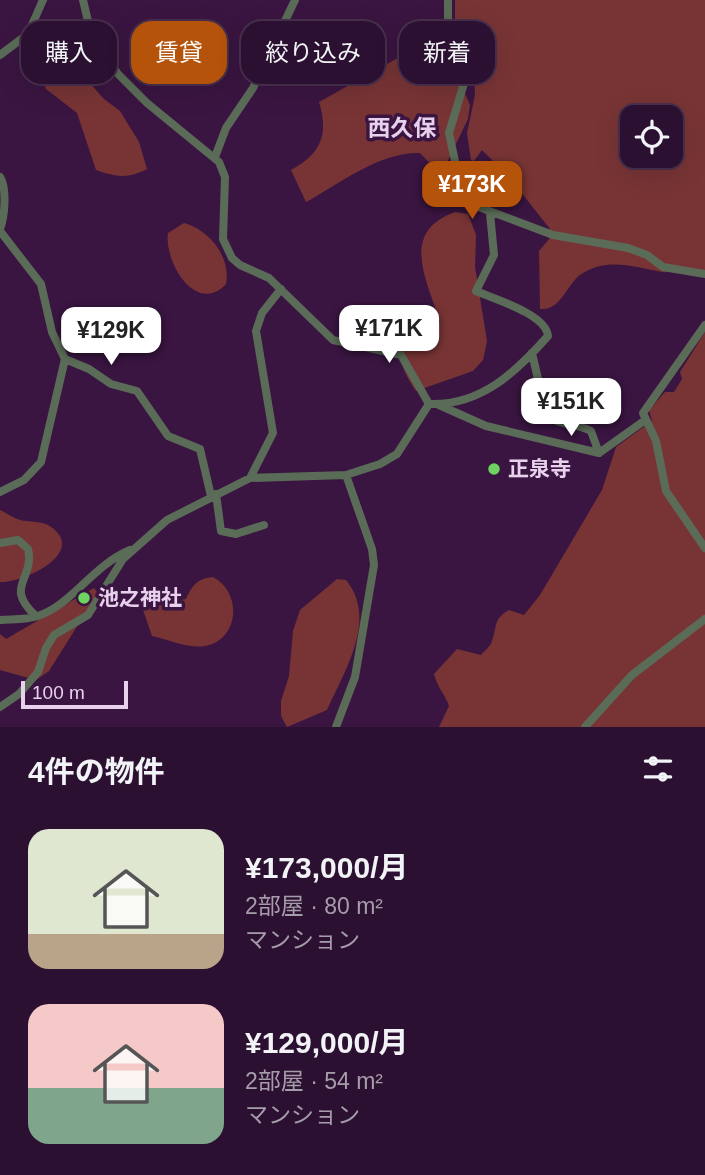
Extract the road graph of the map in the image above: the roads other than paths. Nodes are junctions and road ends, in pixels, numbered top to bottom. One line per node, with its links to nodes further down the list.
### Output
1 (43, 0): 5 (street)
2 (83, 0): 6 (street)
3 (295, 0): 6 (street)
4 (448, 0): 8 (street)
5 (0, 55)
6 (215, 157): 11 (street)
7 (0, 177): 9 (street)
8 (490, 213): 10 (street); 13 (street)
9 (0, 230): 14 (street)
10 (705, 274)
11 (281, 289): 15 (street); 19 (street)
12 (705, 325): 16 (street)
13 (532, 354): 15 (street); 17 (street)
14 (65, 359): 20 (street); 21 (street)
15 (434, 404): 17 (street); 18 (street)
16 (644, 421): 17 (street); 25 (street)
17 (598, 453)
18 (346, 475): 19 (street); 30 (street)
19 (250, 478): 21 (street)
20 (0, 492)
21 (213, 495): 22 (street); 24 (street)
22 (264, 524)
23 (0, 542): 26 (street)
24 (133, 548): 26 (street); 29 (street)
25 (705, 548)
26 (36, 616): 27 (street)
27 (0, 620)
28 (705, 620): 31 (street)
29 (0, 707)
30 (336, 727)
31 (585, 727)

